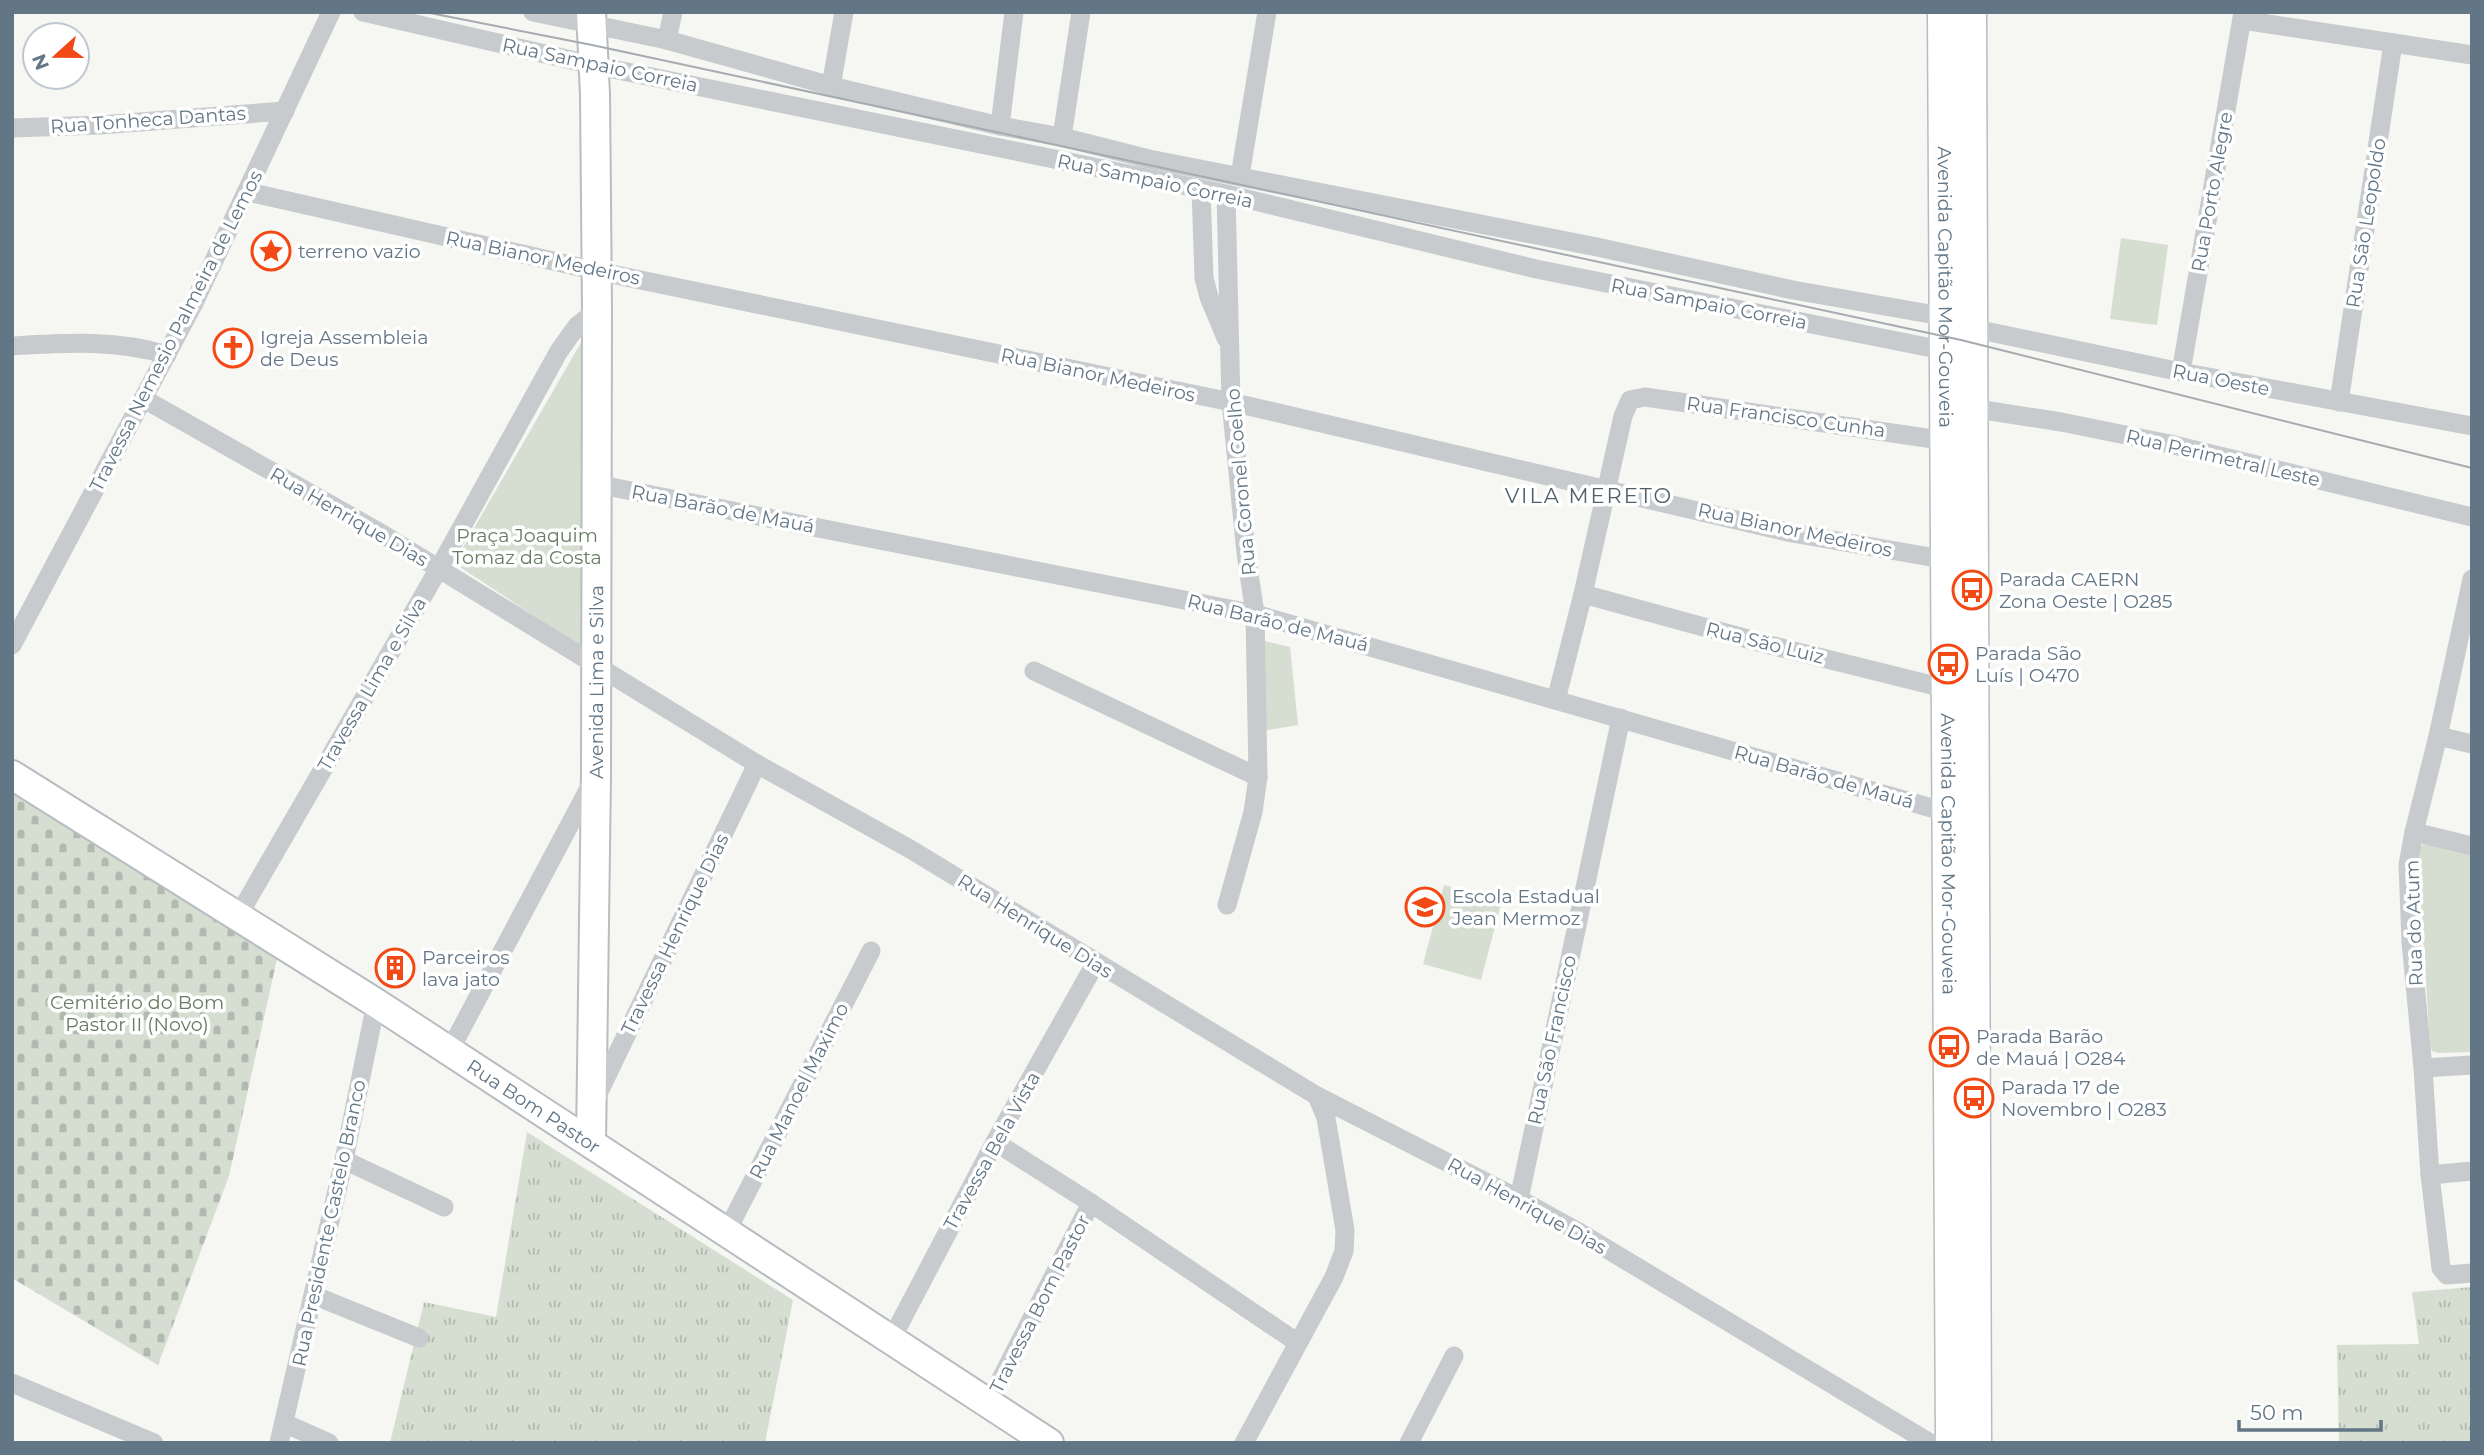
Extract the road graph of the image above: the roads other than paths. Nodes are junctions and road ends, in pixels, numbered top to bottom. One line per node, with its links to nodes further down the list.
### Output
1 (331, 12): 18 (street, Travessa Nemesio Palmeira de Lemos)
2 (363, 12): 16 (street, Rua Sampaio Correia)
3 (533, 12): 12 (street, Rua Sampaio Correia)
4 (673, 12): 13 (street)
5 (844, 12): 17 (street)
6 (1014, 12): 19 (street)
7 (1081, 12): 21 (street)
8 (1267, 12): 22 (street)
9 (1944, 12): 28 (main road, Avenida Capitão Mor-Gouveia)
10 (1970, 12): 28 (main road, Avenida Capitão Mor-Gouveia)
11 (2243, 16): 14 (street); 33 (street, Rua Porto Alegre)
12 (592, 18): 13 (street, Rua Sampaio Correia); 16 (main road, Avenida Lima e Silva)
13 (667, 40): 17 (street, Rua Sampaio Correia)
14 (2393, 43): 15 (street); 36 (street, Rua São Leopoldo)
15 (2472, 55)
16 (593, 65): 23 (street, Rua Sampaio Correia); 26 (main road, Avenida Lima e Silva)
17 (831, 86): 19 (street, Rua Sampaio Correia)
18 (285, 111): 20 (street, Rua Tonheca Dantas); 24 (street, Travessa Nemesio Palmeira de Lemos)
19 (1000, 126): 21 (street, Rua Sampaio Correia)
20 (12, 128)
21 (1062, 137): 22 (street, Rua Sampaio Correia)
22 (1240, 176): 28 (street, Rua Sampaio Correia)
23 (1201, 189): 25 (street, Rua Sampaio Correia); 30 (street, Rua Coronel Coelho)
24 (248, 192): 26 (street, Rua Bianor Medeiros); 32 (street, Travessa Nemesio Palmeira de Lemos)
25 (1226, 194): 30 (street, Rua Coronel Coelho); 31 (street, Rua Sampaio Correia)
26 (597, 271): 27 (main road, Avenida Lima e Silva); 35 (street, Rua Bianor Medeiros)
27 (597, 310): 40 (main road, Avenida Lima e Silva); 44 (street, Travessa Lima e Silva)
28 (1959, 323): 31 (main road, Avenida Capitão Mor-Gouveia); 33 (street, Rua Oeste); 37 (main road, Avenida Capitão Mor-Gouveia)
29 (12, 346): 32 (street)
30 (1230, 348): 35 (street, Rua Coronel Coelho)
31 (1947, 351): 39 (main road, Avenida Capitão Mor-Gouveia)
32 (167, 355): 34 (street, Travessa Nemesio Palmeira de Lemos)
33 (2181, 372): 36 (street, Rua Oeste)
34 (144, 399): 44 (street, Rua Henrique Dias); 49 (street, Travessa Nemesio Palmeira de Lemos)
35 (1231, 402): 41 (street, Rua Bianor Medeiros); 47 (street, Rua Coronel Coelho)
36 (2339, 402): 38 (street, Rua Oeste)
37 (1971, 408): 42 (street, Rua Perimetral Leste); 43 (main road, Avenida Capitão Mor-Gouveia)
38 (2472, 426)
39 (1947, 441): 41 (street, Rua Francisco Cunha); 43 (main road, Avenida Capitão Mor-Gouveia)
40 (596, 484): 47 (street, Rua Barão de Mauá); 50 (main road, Avenida Lima e Silva)
41 (1606, 488): 43 (street, Rua Bianor Medeiros); 46 (street)
42 (2472, 517)
43 (1956, 540): 52 (main road, Avenida Capitão Mor-Gouveia); 101 (main road, Avenida Capitão Mor-Gouveia)
44 (438, 570): 50 (street, Rua Henrique Dias); 65 (street, Travessa Lima e Silva)
45 (2472, 579): 48 (street, Rua do Atum)
46 (1583, 594): 52 (street, Rua São Luiz); 53 (street)
47 (1255, 614): 53 (street, Rua Barão de Mauá); 60 (street, Rua Coronel Coelho)
48 (2466, 635): 55 (street, Rua do Atum)
49 (12, 645)
50 (595, 664): 57 (street, Rua Henrique Dias); 59 (main road, Avenida Lima e Silva)
51 (1034, 671): 60 (street)
52 (1948, 689): 61 (main road, Avenida Capitão Mor-Gouveia)
53 (1556, 700): 54 (street, Rua Barão de Mauá)
54 (1620, 718): 61 (street, Rua Barão de Mauá); 79 (street, Rua São Francisco)
55 (2438, 736): 56 (street); 62 (street, Rua do Atum)
56 (2472, 744)
57 (757, 764): 67 (street, Rua Henrique Dias); 73 (street, Travessa Henrique Dias)
58 (12, 775): 65 (main road, Rua Bom Pastor)
59 (596, 775): 69 (street); 73 (main road, Avenida Lima e Silva)
60 (1258, 776): 64 (street, Rua Coronel Coelho)
61 (1949, 813): 100 (main road, Avenida Capitão Mor-Gouveia)
62 (2414, 832): 63 (street); 71 (street, Rua do Atum)
63 (2472, 846)
64 (1227, 905)
65 (237, 918): 68 (main road, Rua Bom Pastor)
66 (871, 951): 82 (street, Rua Manoel Maximo)
67 (1096, 964): 72 (street, Rua Henrique Dias); 75 (street, Travessa Bela Vista)
68 (376, 1003): 69 (main road, Rua Bom Pastor); 76 (street, Rua Presidente Castelo Branco)
69 (450, 1050): 74 (main road, Rua Bom Pastor)
70 (2472, 1065): 71 (street)
71 (2423, 1068): 78 (street, Rua do Atum)
72 (1317, 1096): 79 (street, Rua Henrique Dias); 87 (street)
73 (593, 1104): 74 (main road, Avenida Lima e Silva)
74 (591, 1142): 82 (main road, Rua Bom Pastor)
75 (995, 1142): 80 (street); 86 (street, Travessa Bela Vista)
76 (344, 1160): 81 (street); 84 (street, Rua Presidente Castelo Branco)
77 (2472, 1171): 78 (street)
78 (2430, 1175): 83 (street, Rua do Atum)
79 (1519, 1199): 99 (street, Rua Henrique Dias)
80 (1091, 1203): 87 (street); 90 (street, Travessa Bom Pastor)
81 (444, 1207)
82 (727, 1231): 86 (main road, Rua Bom Pastor)
83 (2472, 1273)
84 (313, 1295): 85 (street); 91 (street, Rua Presidente Castelo Branco)
85 (418, 1338)
86 (891, 1340): 90 (main road, Rua Bom Pastor)
87 (1298, 1343): 97 (street)
88 (1454, 1356): 98 (street)
89 (12, 1383): 93 (street)
90 (988, 1404): 92 (main road, Rua Bom Pastor)
91 (284, 1423): 94 (street, Rua Presidente Castelo Branco); 95 (street)
92 (1017, 1433): 96 (main road, Rua Bom Pastor)
93 (154, 1443)
94 (279, 1443)
95 (329, 1443)
96 (1049, 1443)
97 (1244, 1443)
98 (1409, 1443)
99 (1930, 1443)
100 (1952, 1443)
101 (1975, 1443)

